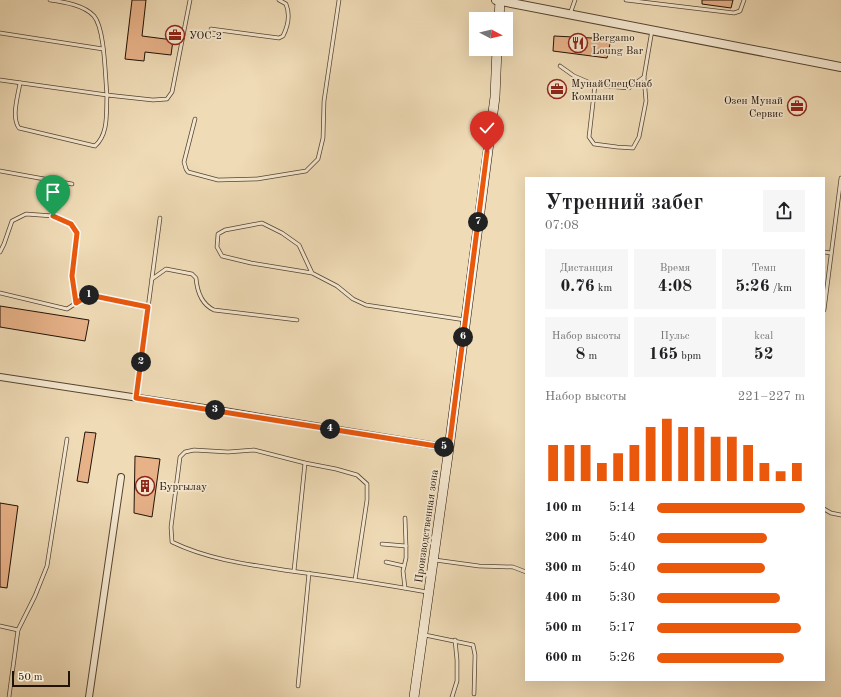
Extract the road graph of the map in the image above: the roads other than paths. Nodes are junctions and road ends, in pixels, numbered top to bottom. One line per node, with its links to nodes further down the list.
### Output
1 (50, 0): 14 (lane)
2 (190, 0): 22 (lane)
3 (279, 0): 11 (lane)
4 (339, 0): 23 (lane)
5 (499, 0): 9 (main road); 10 (street)
6 (575, 0): 10 (lane)
7 (626, 0): 8 (lane)
8 (744, 0)
9 (499, 12)
10 (570, 14): 12 (street)
11 (211, 29)
12 (652, 30): 17 (street); 18 (lane)
13 (0, 33): 14 (lane)
14 (103, 49): 22 (lane)
15 (497, 56): 38 (main road, Производственная зона)
16 (560, 66): 21 (lane)
17 (841, 67)
18 (644, 77): 21 (lane); 21 (lane)
19 (0, 80): 20 (lane)
20 (20, 83): 22 (lane); 22 (lane)
21 (595, 85)
22 (107, 95)
23 (195, 119)
24 (0, 171): 26 (lane)
25 (841, 178): 30 (lane)
26 (72, 184)
27 (160, 218): 32 (lane)
28 (0, 252): 35 (lane)
29 (825, 252): 30 (lane)
30 (831, 253): 34 (lane)
31 (312, 273): 31 (lane); 38 (lane)
32 (152, 280): 36 (lane); 37 (lane)
33 (0, 293): 35 (lane)
34 (825, 302)
35 (76, 303): 36 (lane)
36 (148, 307): 40 (lane)
37 (297, 320)
38 (466, 320): 42 (main road, Производственная зона)
39 (0, 377): 40 (street)
40 (136, 398): 42 (street)
41 (67, 439): 60 (lane)
42 (449, 448): 50 (main road, Производственная зона)
43 (305, 463): 53 (lane); 53 (lane); 56 (lane)
44 (121, 478): 66 (street)
45 (825, 509): 46 (lane)
46 (841, 515)
47 (405, 518): 49 (lane)
48 (382, 544): 49 (lane)
49 (406, 546): 52 (lane)
50 (433, 559): 54 (lane); 58 (main road, Производственная зона)
51 (386, 562): 52 (lane)
52 (404, 566): 57 (lane)
53 (294, 571): 55 (lane)
54 (525, 572)
55 (309, 573): 56 (lane); 63 (lane)
56 (355, 580): 57 (lane)
57 (406, 588): 58 (lane)
58 (429, 592): 61 (main road, Производственная зона)
59 (0, 626): 60 (lane)
60 (18, 630): 65 (lane)
61 (423, 634): 62 (lane); 67 (main road, Производственная зона)
62 (455, 640): 64 (lane); 68 (lane)
63 (298, 686)
64 (474, 694)
65 (9, 697)
66 (89, 697)
67 (414, 697)
68 (452, 697)

